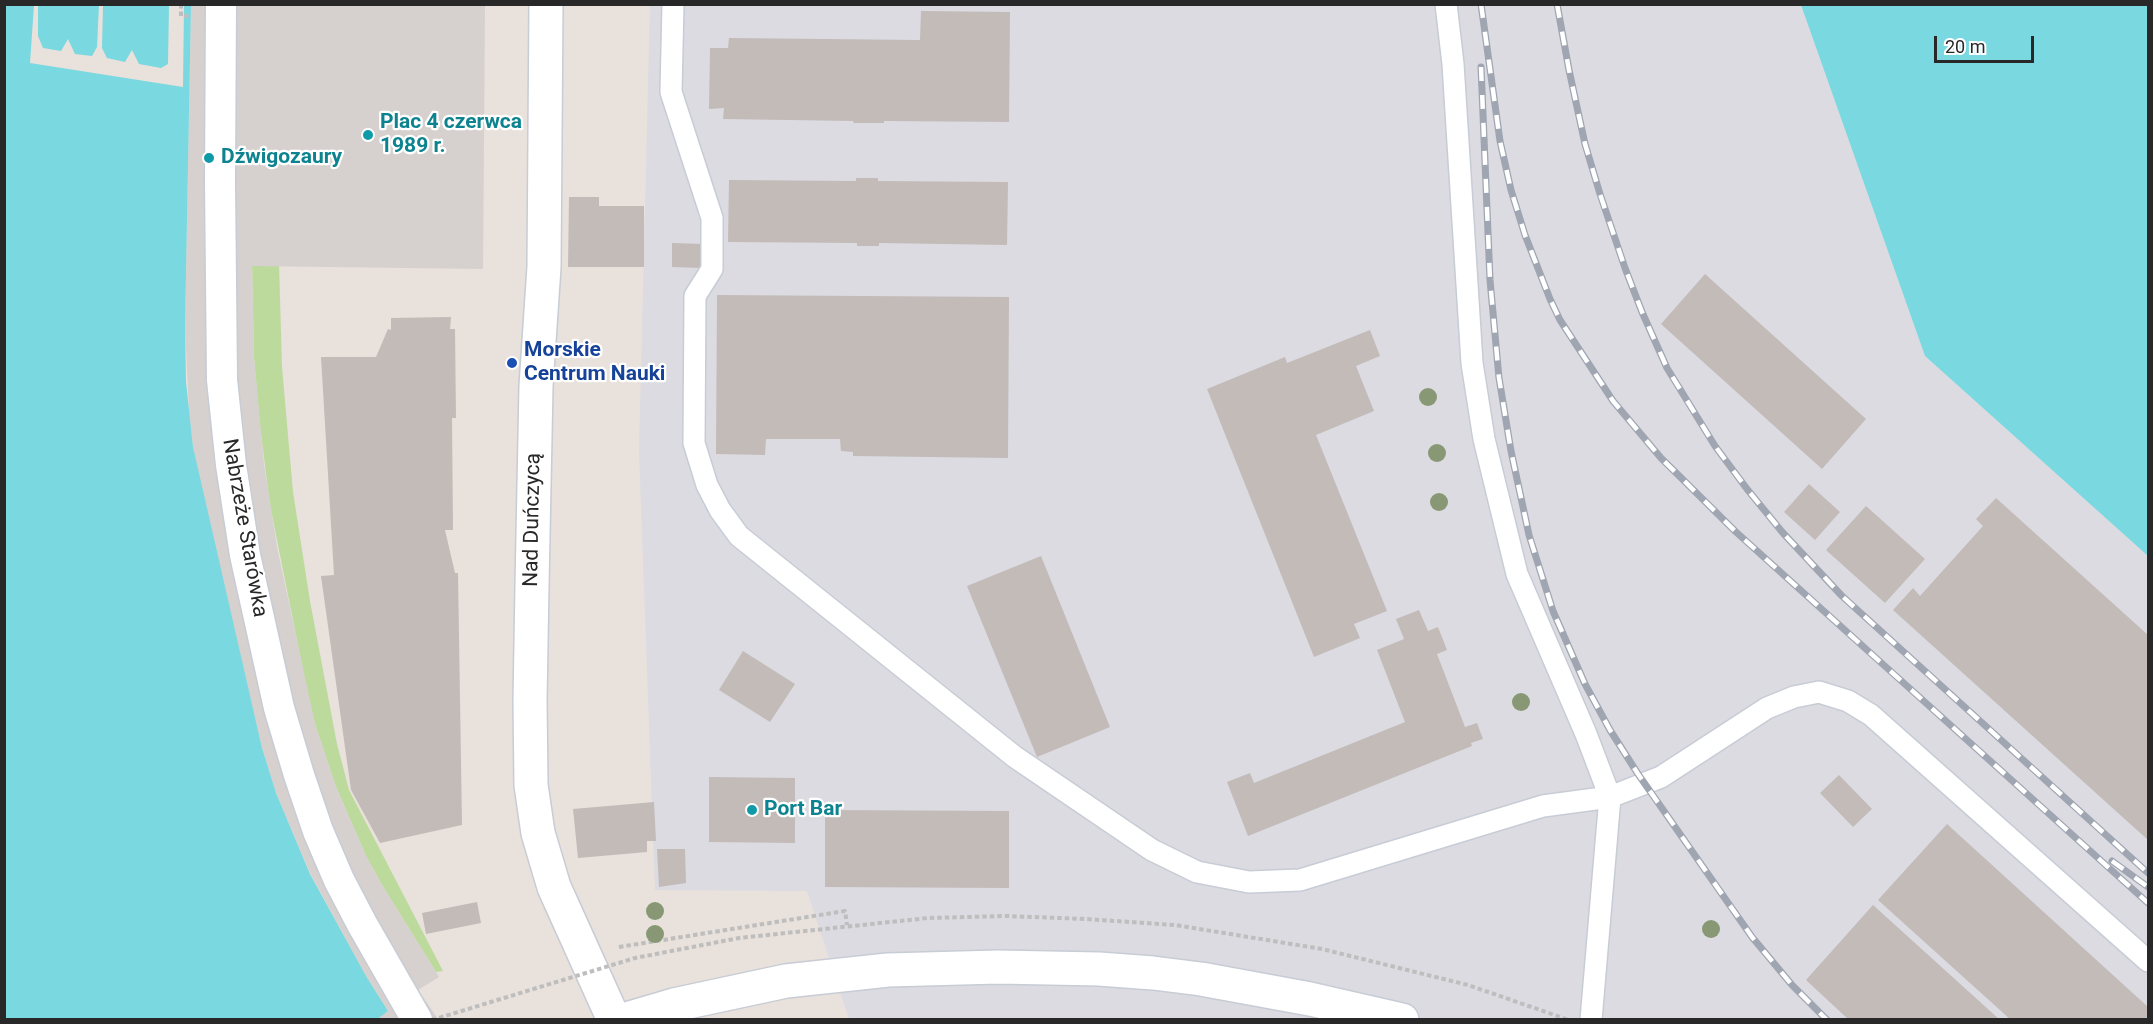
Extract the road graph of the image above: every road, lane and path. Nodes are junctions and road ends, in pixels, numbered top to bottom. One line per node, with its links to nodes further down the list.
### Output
1 (180, 4): 6 (path)
2 (221, 4): 11 (street, Nabrzeże Starówka)
3 (546, 4): 9 (street, Nad Duńczycą)
4 (673, 4): 7 (lane)
5 (1446, 4): 7 (lane)
6 (180, 16)
7 (1610, 797): 10 (lane); 17 (lane)
8 (847, 925): 9 (path); 12 (path, bridge); 16 (path, bridge)
9 (584, 953): 13 (street, Nad Duńczycą)
10 (2148, 962)
11 (417, 1020)
12 (432, 1020)
13 (614, 1020)
14 (623, 1020): 15 (street)
15 (1402, 1020)
16 (1569, 1020)
17 (1591, 1020)

